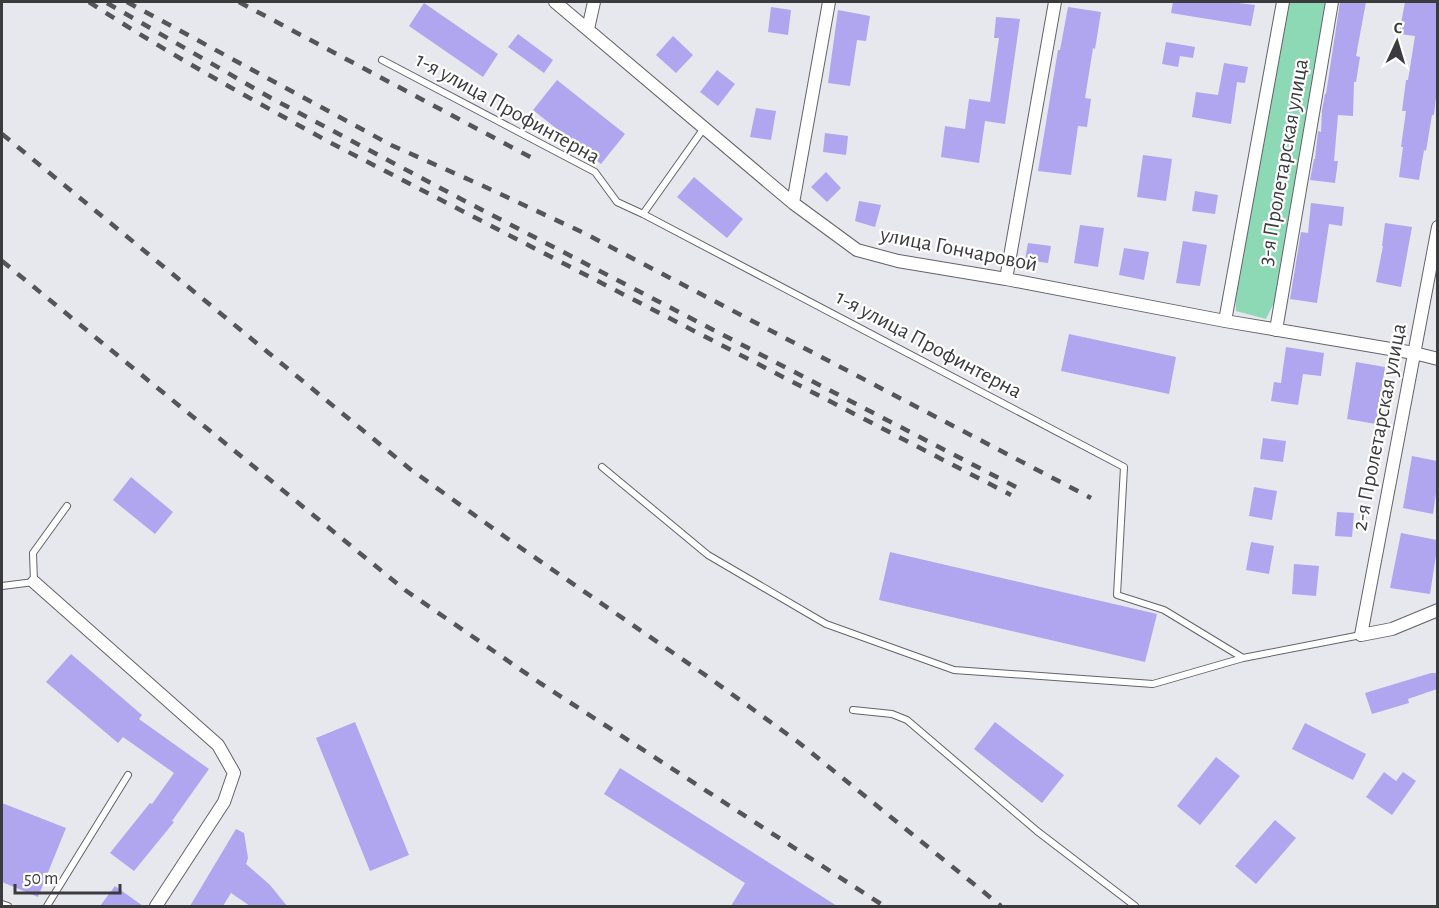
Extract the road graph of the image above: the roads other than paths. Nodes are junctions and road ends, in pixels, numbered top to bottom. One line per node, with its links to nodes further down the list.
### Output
1 (555, 2): 7 (street, улица Гончаровой)
2 (594, 2): 7 (street)
3 (829, 2): 10 (street)
4 (1054, 2): 13 (street)
5 (1283, 2): 14 (street, 3-я Пролетарская улица)
6 (1332, 2): 15 (street, 3-я Пролетарская улица)
7 (588, 29): 9 (street, улица Гончаровой)
8 (382, 60): 11 (lane, 1-я улица Профинтерна)
9 (705, 128): 10 (street, улица Гончаровой); 11 (lane)
10 (793, 203): 13 (street, улица Гончаровой)
11 (643, 214): 24 (lane, 1-я улица Профинтерна)
12 (1437, 227): 16 (street, 2-я Пролетарская улица)
13 (1006, 279): 14 (street, улица Гончаровой)
14 (1225, 321): 15 (street, улица Гончаровой)
15 (1276, 330): 16 (street, улица Гончаровой)
16 (1414, 353): 17 (street, улица Гончаровой); 23 (street, 2-я Пролетарская улица)
17 (1437, 359)
18 (602, 467): 24 (lane)
19 (67, 506): 20 (lane)
20 (34, 582): 21 (lane); 30 (street)
21 (2, 586)
22 (1437, 610): 23 (street)
23 (1361, 635): 24 (lane)
24 (1243, 658)
25 (853, 710): 31 (lane)
26 (128, 775): 29 (lane)
27 (2, 904): 28 (lane)
28 (8, 906)
29 (46, 906)
30 (156, 906)
31 (1135, 906)

